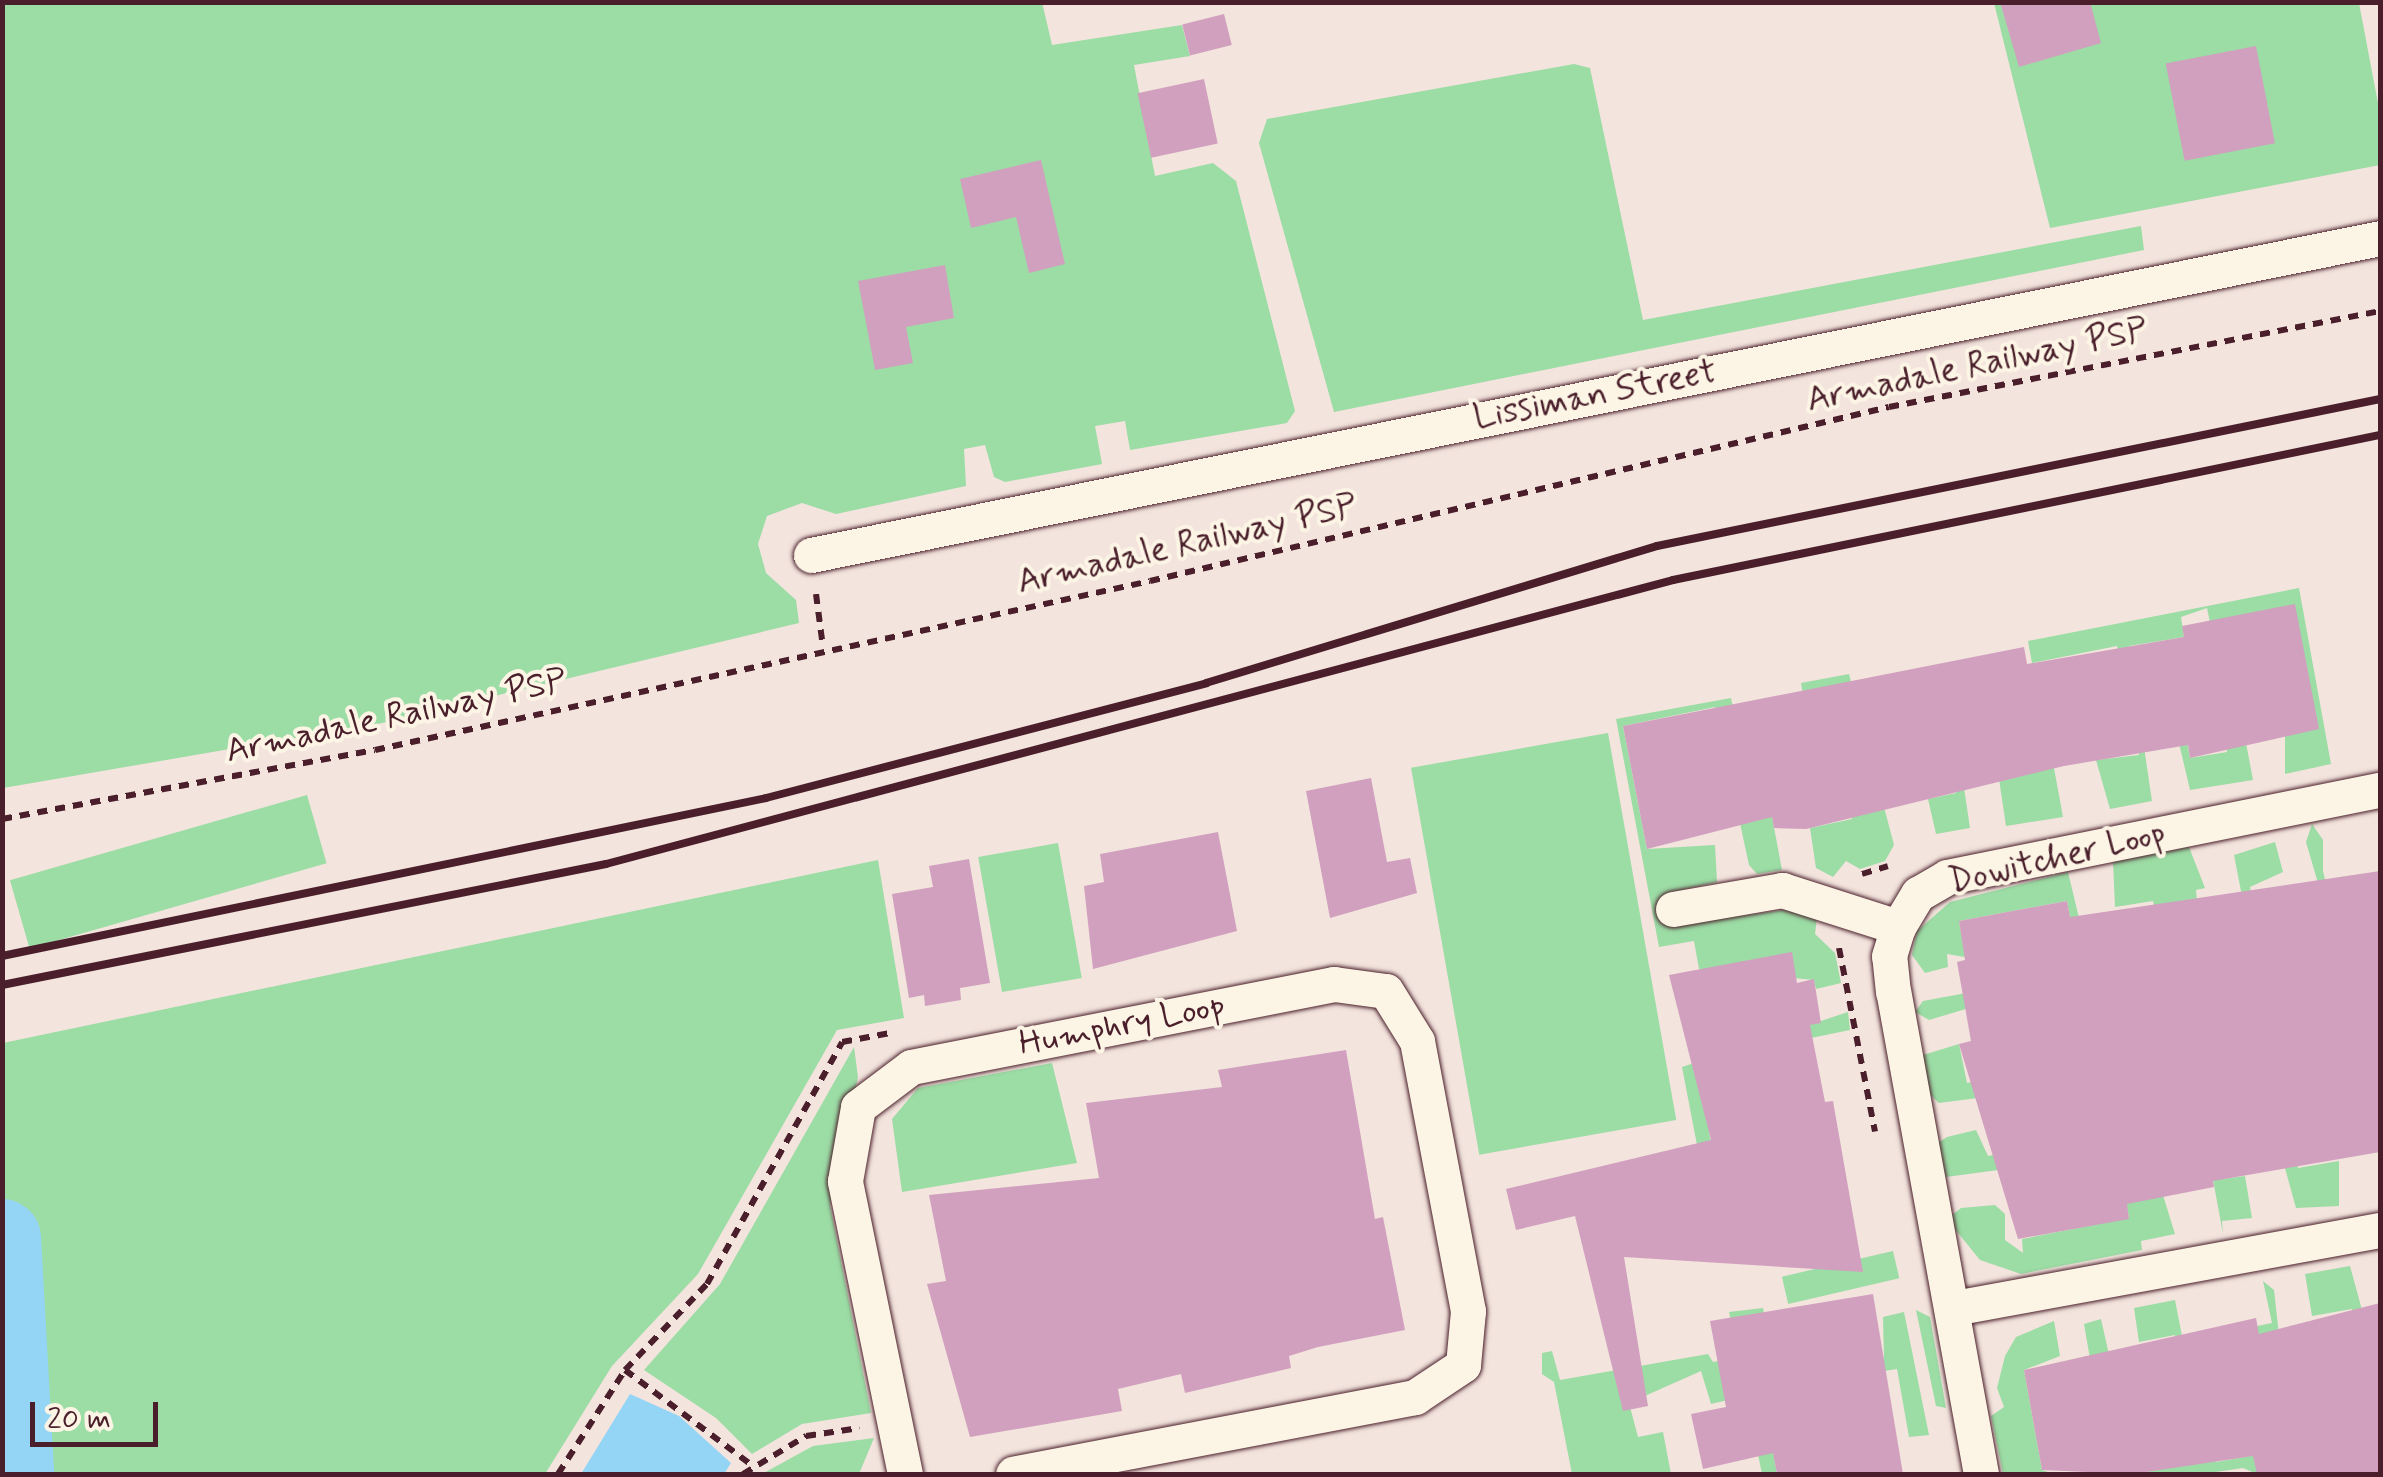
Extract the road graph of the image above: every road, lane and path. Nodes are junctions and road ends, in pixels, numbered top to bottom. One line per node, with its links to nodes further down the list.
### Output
1 (2380, 238): 3 (street, Lissiman Street)
2 (2380, 310): 4 (path, Armadale Railway PSP)
3 (811, 554): 4 (path)
4 (823, 647): 6 (path, Armadale Railway PSP)
5 (2380, 790): 8 (street, Dowitcher Loop)
6 (2, 819)
7 (1673, 909): 8 (street)
8 (1898, 926): 10 (street)
9 (2380, 1230): 10 (street)
10 (1954, 1308): 17 (street)
11 (625, 1370): 13 (path)
12 (866, 1426): 13 (path)
13 (750, 1464): 14 (path)
14 (744, 1474)
15 (905, 1474): 16 (street, Humphry Loop)
16 (1013, 1474)
17 (1982, 1474)

